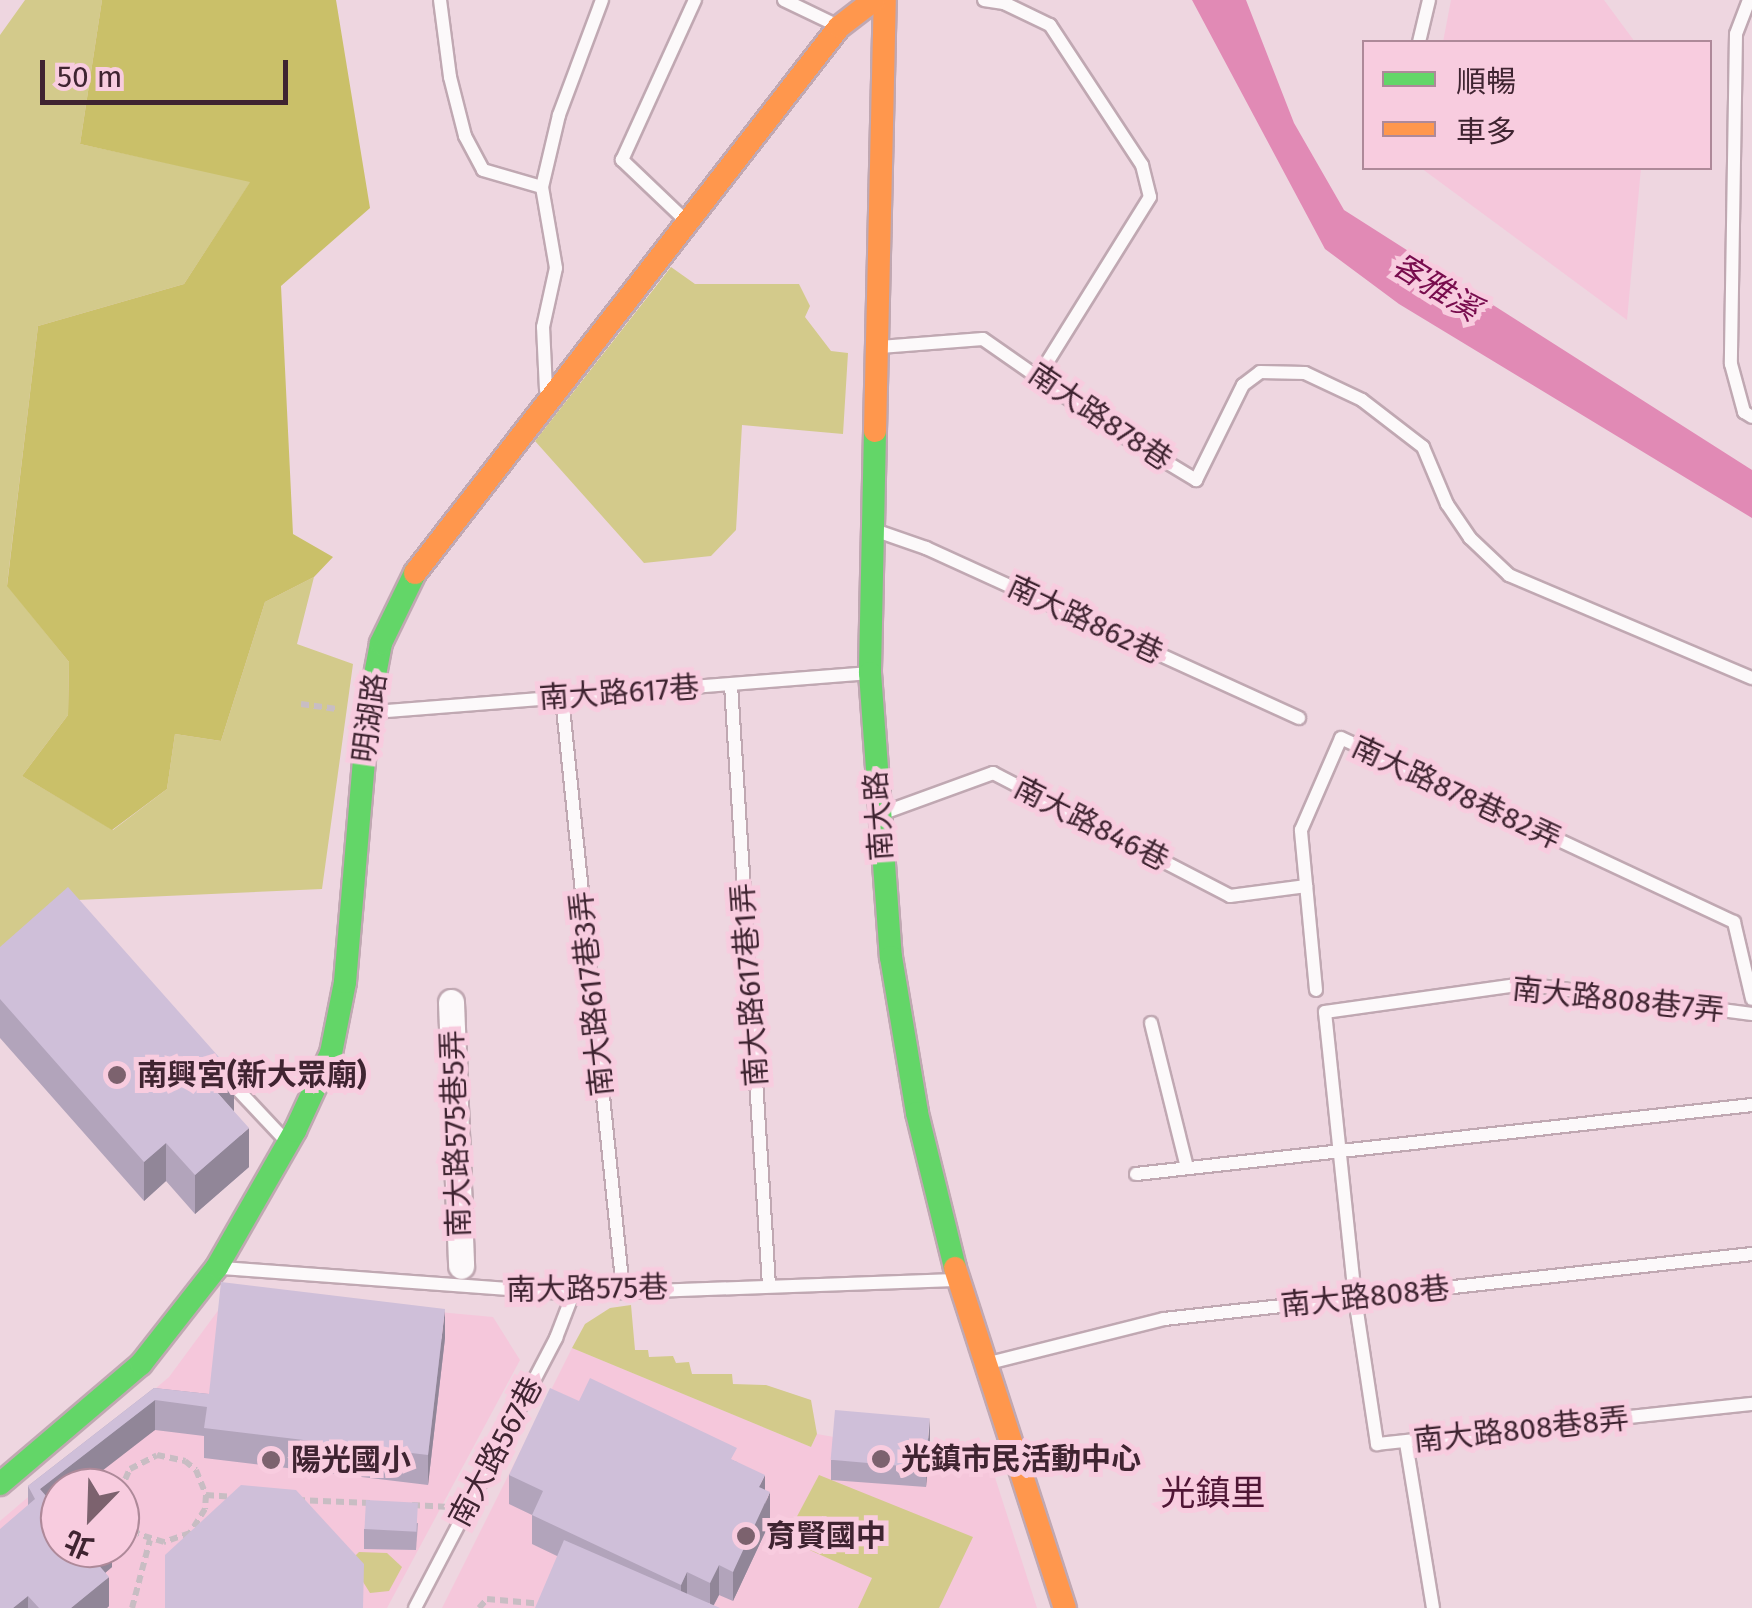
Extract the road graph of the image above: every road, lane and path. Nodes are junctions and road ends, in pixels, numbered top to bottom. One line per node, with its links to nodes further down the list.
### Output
1 (440, 0): 12 (lane)
2 (602, 0): 12 (lane)
3 (694, 0): 13 (lane)
4 (784, 0): 10 (lane)
5 (874, 0): 10 (street, 明湖路)
6 (884, 0): 14 (street, 南大路)
7 (984, 0): 15 (lane)
8 (1429, 0): 11 (lane)
9 (1749, 0): 17 (lane)
10 (840, 27): 13 (street, 明湖路)
11 (1419, 40)
12 (542, 187): 16 (lane)
13 (686, 221): 16 (street, 明湖路)
14 (877, 348): 15 (lane, 南大路878巷); 18 (street, 南大路)
15 (1038, 378): 20 (lane, 南大路878巷)
16 (547, 399): 23 (street, 明湖路)
17 (1752, 417)
18 (870, 528): 19 (street, 南大路); 24 (lane, 南大路862巷)
19 (870, 673): 21 (lane, 南大路617巷); 25 (street, 南大路)
20 (1752, 678)
21 (731, 685): 22 (lane, 南大路617巷); 42 (lane, 南大路617巷1弄)
22 (562, 698): 23 (lane, 南大路617巷); 43 (lane, 南大路617巷3弄)
23 (368, 712): 34 (street, 明湖路)
24 (1299, 718)
25 (877, 815): 26 (lane, 南大路846巷); 41 (street, 南大路)
26 (1306, 886): 27 (lane, 南大路878巷82弄); 28 (lane, 南大路878巷82弄)
27 (1316, 990)
28 (1752, 999)
29 (451, 1002): 39 (street, 南大路575巷5弄)
30 (1752, 1014): 35 (lane, 南大路808巷7弄)
31 (1151, 1023): 36 (lane)
32 (210, 1060): 34 (lane)
33 (1752, 1105): 35 (lane)
34 (288, 1143): 40 (street, 明湖路)
35 (1340, 1152): 36 (lane); 45 (lane, 南大路808巷7弄)
36 (1188, 1167): 37 (lane)
37 (1136, 1174)
38 (1752, 1254): 45 (lane, 南大路808巷)
39 (461, 1266)
40 (217, 1268): 44 (lane, 南大路575巷); 50 (street, 明湖路)
41 (958, 1280): 42 (lane, 南大路575巷); 46 (street, 南大路)
42 (770, 1285): 43 (lane, 南大路575巷)
43 (623, 1290): 44 (lane, 南大路575巷)
44 (573, 1294): 56 (lane, 南大路567巷)
45 (1355, 1298): 46 (lane, 南大路808巷); 48 (lane, 南大路808巷8弄)
46 (983, 1365): 63 (street, 南大路)
47 (1752, 1404): 48 (lane, 南大路808巷8弄)
48 (1406, 1443): 64 (lane)
49 (130, 1468): 51 (path)
50 (0, 1484)
51 (206, 1496): 52 (path); 58 (path)
52 (246, 1497)
53 (285, 1499): 54 (path)
54 (384, 1504)
55 (403, 1504): 56 (path)
56 (466, 1511): 61 (lane, 南大路567巷)
57 (140, 1533): 58 (path)
58 (150, 1540): 60 (path)
59 (552, 1607): 62 (path)
60 (132, 1608)
61 (414, 1608)
62 (479, 1608)
63 (1065, 1608)
64 (1433, 1608)

